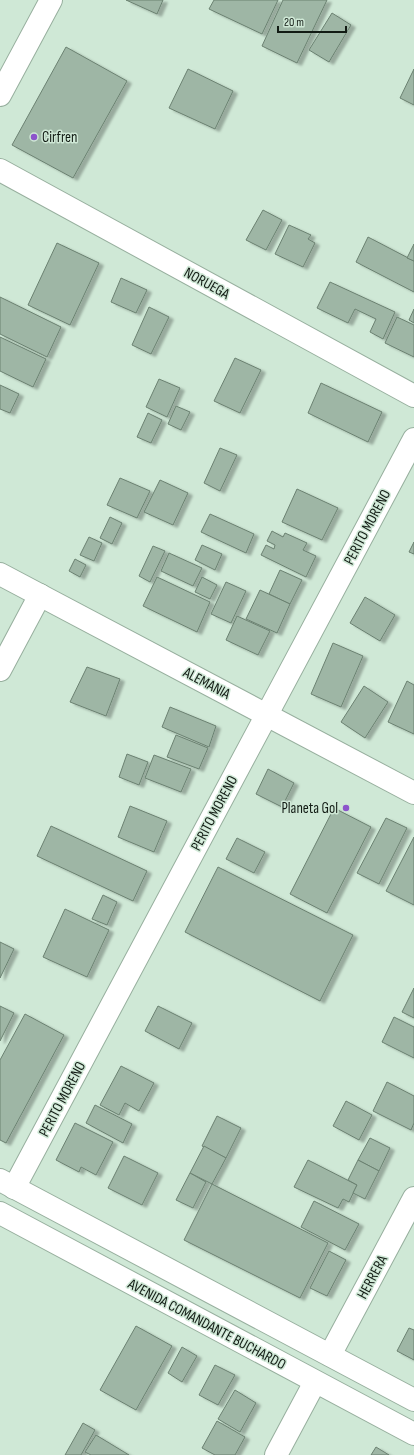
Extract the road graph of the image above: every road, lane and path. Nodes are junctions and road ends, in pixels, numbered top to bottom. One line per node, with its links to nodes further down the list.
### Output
1 (51, 0): 2 (street)
2 (0, 95)
3 (0, 170): 4 (street, NORUEGA)
4 (414, 396)
5 (414, 439): 9 (street, PERITO MORENO)
6 (0, 574): 7 (street, ALEMANIA)
7 (40, 595): 8 (street); 9 (street, ALEMANIA)
8 (0, 670)
9 (267, 715): 10 (street, ALEMANIA); 11 (street, PERITO MORENO)
10 (414, 793)
11 (7, 1184): 14 (street, AVENIDA COMANDANTE BUCHARDO)
12 (414, 1198): 14 (street, HERRERA)
13 (0, 1214): 15 (street, AVENIDA COMANDANTE BUCHARDO)
14 (330, 1355): 16 (street, AVENIDA COMANDANTE BUCHARDO)
15 (315, 1382): 17 (street, AVENIDA COMANDANTE BUCHARDO); 18 (street)
16 (414, 1400)
17 (414, 1434)
18 (276, 1455)

